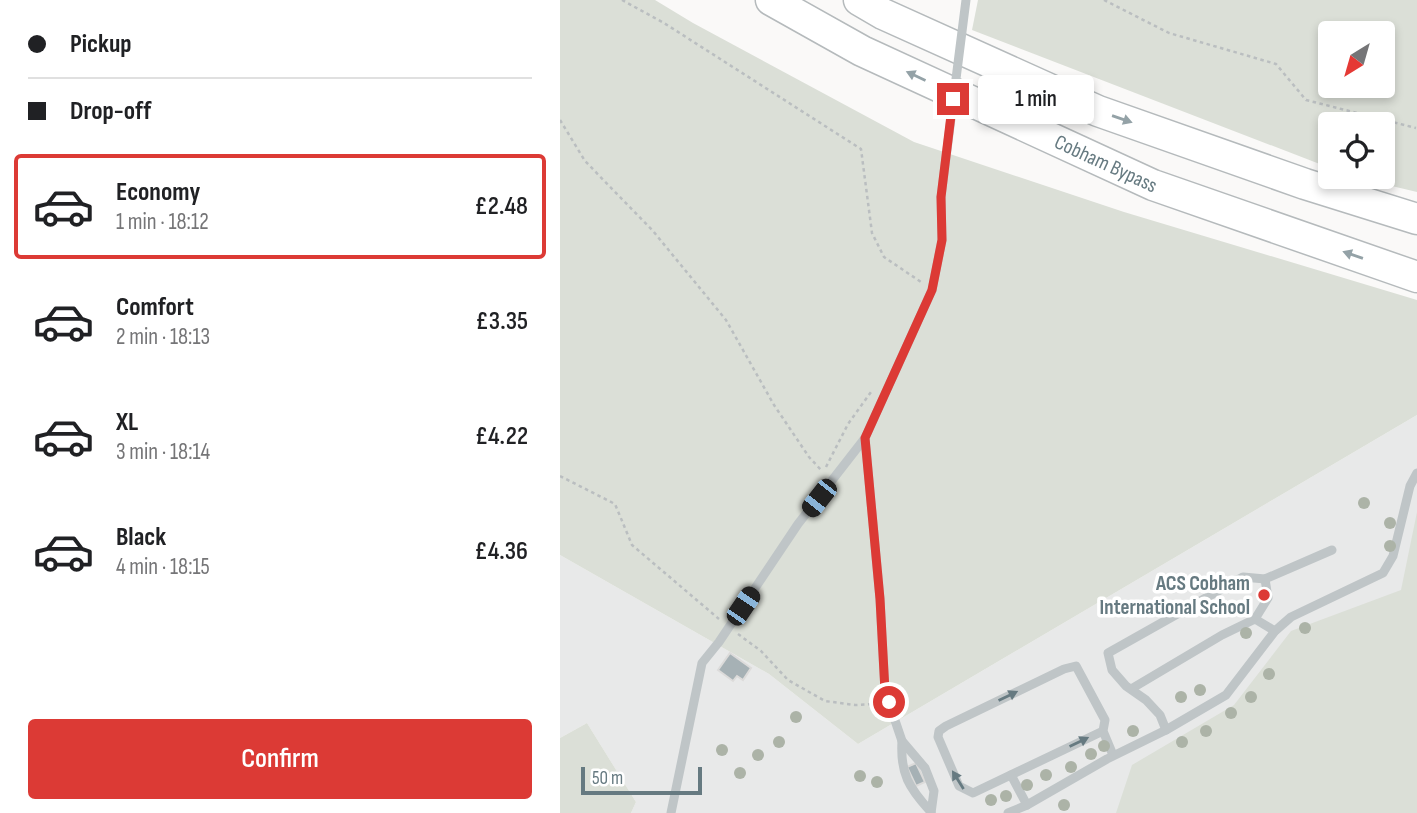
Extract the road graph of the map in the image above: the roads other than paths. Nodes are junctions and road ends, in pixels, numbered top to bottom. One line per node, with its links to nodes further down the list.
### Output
1 (771, 0): 5 (highway, Cobham Bypass, one-way to 1)
2 (859, 0): 4 (highway, one-way to 4)
3 (966, 0): 6 (lane, bridge)
4 (1417, 219)
5 (1417, 277)
6 (865, 438): 15 (lane); 19 (lane)
7 (1417, 473): 11 (lane)
8 (1332, 550): 9 (lane)
9 (1265, 579): 10 (lane); 12 (lane)
10 (1255, 619): 11 (lane); 12 (lane)
11 (1275, 631): 13 (lane)
12 (1131, 689): 13 (lane)
13 (1166, 730): 16 (lane)
14 (1103, 731): 16 (lane); 17 (lane, one-way to 14); 17 (lane, one-way to 14)
15 (902, 741): 20 (lane); 20 (lane)
16 (1113, 755): 18 (lane)
17 (1011, 775): 18 (lane)
18 (1027, 805): 21 (lane)
19 (671, 813)
20 (931, 813)
21 (1008, 813)

